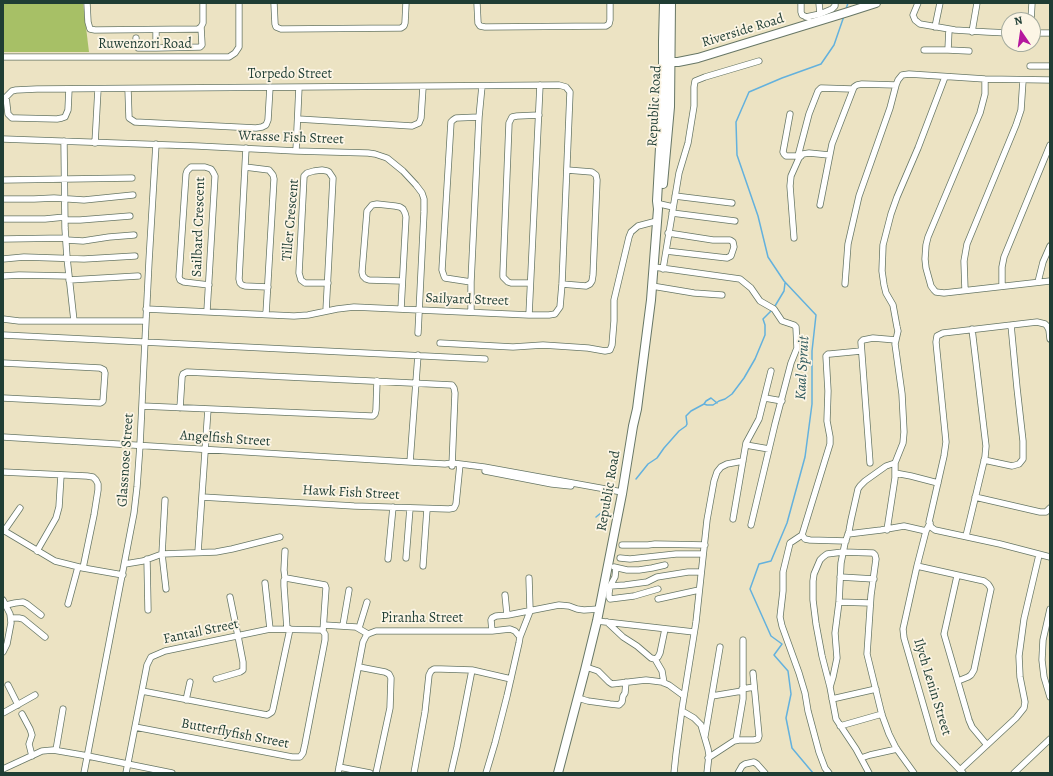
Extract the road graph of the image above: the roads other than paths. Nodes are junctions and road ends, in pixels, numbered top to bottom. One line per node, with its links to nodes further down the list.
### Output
1 (87, 3): 23 (street)
2 (203, 3): 20 (street)
3 (238, 3): 31 (street, Ruwenzori Road)
4 (274, 3): 5 (street)
5 (406, 3)
6 (477, 3): 7 (street)
7 (610, 3)
8 (664, 3): 33 (street, Republic Road)
9 (670, 3): 33 (street, Republic Road)
10 (801, 3): 18 (street)
11 (820, 3): 17 (street)
12 (836, 3): 17 (street)
13 (876, 3): 19 (street, Riverside Road)
14 (918, 3): 21 (street)
15 (940, 3): 21 (street)
16 (977, 3): 24 (street)
17 (820, 14): 18 (street)
18 (806, 17): 19 (street)
19 (816, 22): 33 (street, Riverside Road)
20 (201, 27): 23 (street); 27 (street)
21 (935, 27): 22 (street)
22 (949, 29): 24 (street); 29 (street)
23 (156, 30): 27 (street)
24 (972, 32): 25 (street)
25 (1001, 33)
26 (136, 38): 27 (street)
27 (156, 48)
28 (924, 50): 29 (street)
29 (948, 50): 30 (street)
30 (969, 50)
31 (3, 57)
32 (760, 61): 70 (street)
33 (667, 62): 75 (street, Republic Road)
34 (1030, 66): 35 (street)
35 (1050, 66)
36 (945, 77): 37 (street); 41 (street); 127 (street)
37 (986, 79): 38 (street); 109 (street)
38 (1023, 80): 39 (street); 109 (street)
39 (1050, 80)
40 (540, 85): 42 (street, Torpedo Street); 43 (street, Torpedo Street); 52 (street)
41 (896, 85): 50 (street); 104 (street)
42 (482, 86): 46 (street, Torpedo Street); 53 (street)
43 (564, 86): 65 (street, Sailyard Street)
44 (270, 87): 45 (street, Torpedo Street); 49 (street, Torpedo Street); 49 (street)
45 (299, 87): 46 (street, Torpedo Street); 54 (street)
46 (423, 87): 54 (street)
47 (98, 88): 48 (street, Torpedo Street); 49 (street, Torpedo Street); 57 (street)
48 (68, 89): 48 (street, Torpedo Street)
49 (128, 89)
50 (852, 89): 62 (street); 63 (street)
51 (790, 114): 63 (street)
52 (539, 115): 102 (street); 102 (street)
53 (479, 117): 99 (street); 99 (street)
54 (298, 119): 61 (street)
55 (3, 139): 56 (street, Wrasse Fish Street)
56 (64, 141): 57 (street, Wrasse Fish Street); 67 (street)
57 (95, 142): 58 (street, Wrasse Fish Street)
58 (156, 144): 60 (street, Wrasse Fish Street); 111 (street, Glassnose Street)
59 (1050, 145): 107 (street)
60 (246, 148): 61 (street, Wrasse Fish Street); 64 (street)
61 (296, 151): 113 (street, Wrasse Fish Street)
62 (829, 155): 63 (street); 74 (street)
63 (799, 156): 84 (street)
64 (245, 167): 108 (street); 108 (street)
65 (567, 170): 103 (street, Sailyard Street); 103 (street)
66 (132, 178): 67 (street)
67 (65, 179): 68 (street); 72 (street)
68 (3, 180)
69 (132, 195): 72 (street)
70 (675, 196): 73 (street); 76 (street)
71 (3, 199): 72 (street)
72 (65, 199): 79 (street)
73 (732, 203)
74 (820, 205)
75 (659, 206): 76 (street); 80 (street, Republic Road)
76 (672, 210): 81 (street); 82 (street)
77 (130, 216): 79 (street)
78 (3, 219): 79 (street)
79 (65, 219): 86 (street)
80 (657, 221): 92 (street, Republic Road); 129 (street)
81 (735, 221)
82 (668, 233): 88 (street); 88 (street)
83 (134, 235): 86 (street)
84 (794, 238)
85 (3, 239): 86 (street)
86 (66, 239): 90 (street)
87 (1050, 246): 100 (street)
88 (666, 251): 93 (street)
89 (134, 256): 90 (street)
90 (67, 258): 91 (street); 96 (street)
91 (3, 259)
92 (654, 267): 93 (street); 106 (street, Republic Road)
93 (663, 268): 139 (street)
94 (3, 276): 96 (street)
95 (138, 276): 96 (street)
96 (69, 278): 120 (street)
97 (402, 281): 97 (street); 112 (street)
98 (1050, 281): 100 (street)
99 (471, 282): 116 (street)
100 (1038, 282): 107 (street)
101 (328, 283): 101 (street, Tiller Crescent); 115 (street, Tiller Crescent)
102 (530, 283): 118 (street)
103 (562, 284): 118 (street, Sailyard Street)
104 (845, 284)
105 (209, 285): 105 (street, Sailbard Crescent); 114 (street, Sailbard Crescent)
106 (652, 286): 110 (street); 159 (street, Republic Road)
107 (1002, 286): 109 (street)
108 (268, 288): 117 (street)
109 (965, 290)
110 (722, 295)
111 (146, 308): 114 (street, Sailyard Street); 121 (street, Glassnose Street)
112 (401, 309): 113 (street, Sailyard Street); 115 (street, Sailyard Street)
113 (419, 310): 116 (street, Sailyard Street); 124 (street, Wrasse Fish Street)
114 (207, 311): 117 (street, Sailyard Street)
115 (326, 311): 117 (street, Sailyard Street)
116 (471, 312): 118 (street, Sailyard Street)
117 (266, 314)
118 (529, 315)
119 (3, 319): 120 (street)
120 (74, 321): 121 (street)
121 (146, 321): 128 (street, Glassnose Street)
122 (1010, 326): 123 (street); 126 (street); 148 (street)
123 (972, 329): 148 (street); 158 (street)
124 (418, 332)
125 (3, 334): 128 (street)
126 (1050, 339)
127 (896, 340): 130 (street); 152 (street)
128 (145, 341): 131 (street); 140 (street, Glassnose Street)
129 (440, 343)
130 (861, 351): 151 (street); 175 (street)
131 (418, 355): 132 (street); 136 (street)
132 (485, 359)
133 (3, 362): 137 (street)
134 (771, 371): 138 (street)
135 (377, 381): 136 (street); 141 (street); 142 (street)
136 (417, 382): 150 (street); 153 (street)
137 (3, 398)
138 (765, 398): 139 (street); 145 (street)
139 (782, 401): 147 (street)
140 (142, 406): 141 (street); 144 (street, Glassnose Street)
141 (180, 408): 142 (street)
142 (208, 409): 146 (street)
143 (3, 437): 144 (street, Angelfish Street)
144 (140, 445): 146 (street, Angelfish Street); 193 (street, Glassnose Street)
145 (746, 445): 147 (street); 149 (street)
146 (206, 449): 150 (street, Angelfish Street); 160 (street)
147 (769, 449): 169 (street)
148 (984, 460): 161 (street)
149 (743, 461): 168 (street); 179 (street)
150 (410, 462): 153 (street, Angelfish Street)
151 (870, 462)
152 (895, 463): 156 (street); 174 (street)
153 (452, 464): 154 (street, Angelfish Street)
154 (460, 465): 159 (street, Angelfish Street); 167 (street, Hawk Fish Street)
155 (3, 472): 157 (street)
156 (896, 472): 158 (street); 172 (street)
157 (61, 475): 181 (street); 197 (street)
158 (938, 483): 170 (street)
159 (622, 493): 198 (street, Republic Road)
160 (202, 497): 163 (street, Hawk Fish Street); 183 (street)
161 (975, 497): 166 (street); 176 (street)
162 (165, 500): 185 (street)
163 (393, 507): 165 (street, Hawk Fish Street); 191 (street)
164 (20, 508): 171 (street)
165 (410, 508): 167 (street, Hawk Fish Street); 189 (street)
166 (1050, 508)
167 (427, 509): 195 (street)
168 (733, 519)
169 (751, 525)
170 (930, 525): 173 (street); 176 (street)
171 (4, 530): 181 (street)
172 (887, 530): 173 (street); 174 (street)
173 (926, 531): 196 (street)
174 (848, 534): 178 (street)
175 (802, 535): 178 (street); 306 (street)
176 (966, 536): 187 (street)
177 (280, 537): 183 (street)
178 (846, 541): 184 (street)
179 (705, 545): 180 (street); 186 (street)
180 (622, 546)
181 (37, 551): 197 (street)
182 (285, 551): 203 (street)
183 (198, 552): 185 (street)
184 (843, 552): 202 (street); 205 (street); 258 (street)
185 (162, 554): 192 (street); 208 (street)
186 (704, 554): 190 (street); 199 (street)
187 (1039, 555): 188 (street); 280 (street)
188 (1050, 557)
189 (406, 558)
190 (620, 558)
191 (388, 559)
192 (147, 560): 193 (street); 222 (street)
193 (125, 564): 200 (street, Glassnose Street)
194 (665, 565): 198 (street)
195 (423, 566)
196 (918, 566): 201 (street, Ilych Lenin Street); 291 (street, Ilych Lenin Street)
197 (80, 567): 200 (street); 219 (street)
198 (612, 567): 207 (street); 220 (street, Republic Road)
199 (701, 572): 207 (street); 211 (street)
200 (123, 575): 284 (street, Glassnose Street)
201 (957, 576): 252 (street); 252 (street, Ilych Lenin Street)
202 (840, 577): 205 (street); 216 (street)
203 (285, 578): 229 (street); 232 (street)
204 (530, 578): 223 (street)
205 (874, 579): 218 (street)
206 (265, 583): 234 (street)
207 (610, 586): 209 (street)
208 (166, 589)
209 (658, 589)
210 (349, 590): 230 (street)
211 (699, 590): 214 (street); 237 (street)
212 (505, 595): 225 (street)
213 (230, 597): 239 (street)
214 (658, 599)
215 (367, 602): 231 (street)
216 (839, 602): 218 (street); 258 (street)
217 (5, 603): 224 (street); 226 (street)
218 (870, 603): 259 (street)
219 (68, 604)
220 (599, 609): 223 (street); 227 (street, Republic Road)
221 (1050, 609): 265 (street)
222 (148, 610)
223 (531, 610): 225 (street); 241 (street)
224 (41, 615)
225 (508, 615): 235 (street)
226 (11, 618): 240 (street); 244 (street)
227 (596, 621): 228 (street); 247 (street, Republic Road)
228 (607, 622): 233 (street); 245 (street)
229 (324, 624): 230 (street); 236 (street)
230 (343, 625): 231 (street)
231 (359, 628): 238 (street)
232 (288, 629): 234 (street, Fantail Street); 236 (street, Fantail Street); 268 (street)
233 (665, 629): 237 (street); 245 (street)
234 (270, 630): 239 (street, Fantail Street)
235 (492, 631): 238 (street, Piranha Street); 241 (street, Piranha Street)
236 (324, 632): 276 (street, Butterflyfish Street)
237 (694, 632): 263 (street)
238 (368, 634): 246 (street, Piranha Street)
239 (238, 636): 250 (street); 261 (street, Fantail Street)
240 (45, 637)
241 (520, 637): 251 (street)
242 (743, 640): 260 (street)
243 (720, 647): 264 (street)
244 (3, 652)
245 (655, 659): 255 (street)
246 (358, 667): 289 (street, Piranha Street); 297 (street)
247 (586, 667): 254 (street); 266 (street, Republic Road)
248 (472, 670): 251 (street); 298 (street); 299 (street)
249 (754, 672): 257 (street)
250 (216, 679)
251 (511, 679): 300 (street)
252 (958, 681): 280 (street)
253 (190, 682): 268 (street)
254 (626, 682): 255 (street); 266 (street)
255 (664, 683): 263 (street)
256 (8, 684): 269 (street)
257 (754, 687): 260 (street); 278 (street)
258 (830, 687): 267 (street)
259 (876, 689): 267 (street); 274 (street)
260 (742, 690): 264 (street); 278 (street)
261 (142, 692): 268 (street); 276 (street, Fantail Street)
262 (35, 695): 269 (street)
263 (684, 696): 271 (street)
264 (712, 696): 277 (street)
265 (1050, 696)
266 (578, 698): 301 (street, Republic Road)
267 (832, 699): 275 (street)
268 (186, 700)
269 (18, 705): 272 (street)
270 (63, 709): 282 (street)
271 (682, 711): 277 (street); 302 (street)
272 (3, 713)
273 (22, 714): 283 (street)
274 (882, 714): 275 (street); 281 (street)
275 (840, 726): 286 (street)
276 (135, 727): 287 (street, Fantail Street)
277 (705, 736): 285 (street)
278 (736, 740): 285 (street)
279 (1049, 742): 292 (street)
280 (987, 745): 291 (street)
281 (897, 749): 286 (street); 308 (street)
282 (56, 750): 283 (street); 284 (street)
283 (32, 756): 288 (street)
284 (88, 756): 287 (street); 293 (street, Glassnose Street)
285 (708, 758): 303 (street)
286 (861, 758): 307 (street)
287 (128, 764): 290 (street); 294 (street, Fantail Street)
288 (3, 769)
289 (339, 770): 296 (street)
290 (163, 772): 295 (street)
291 (962, 772)
292 (1017, 772)
293 (84, 773)
294 (126, 773)
295 (172, 773)
296 (370, 773)
297 (376, 773)
298 (414, 773)
299 (451, 773)
300 (486, 773)
301 (558, 773)
302 (674, 773)
303 (707, 773)
304 (738, 773): 305 (street)
305 (765, 773)
306 (829, 773)
307 (869, 773)
308 (913, 773)

